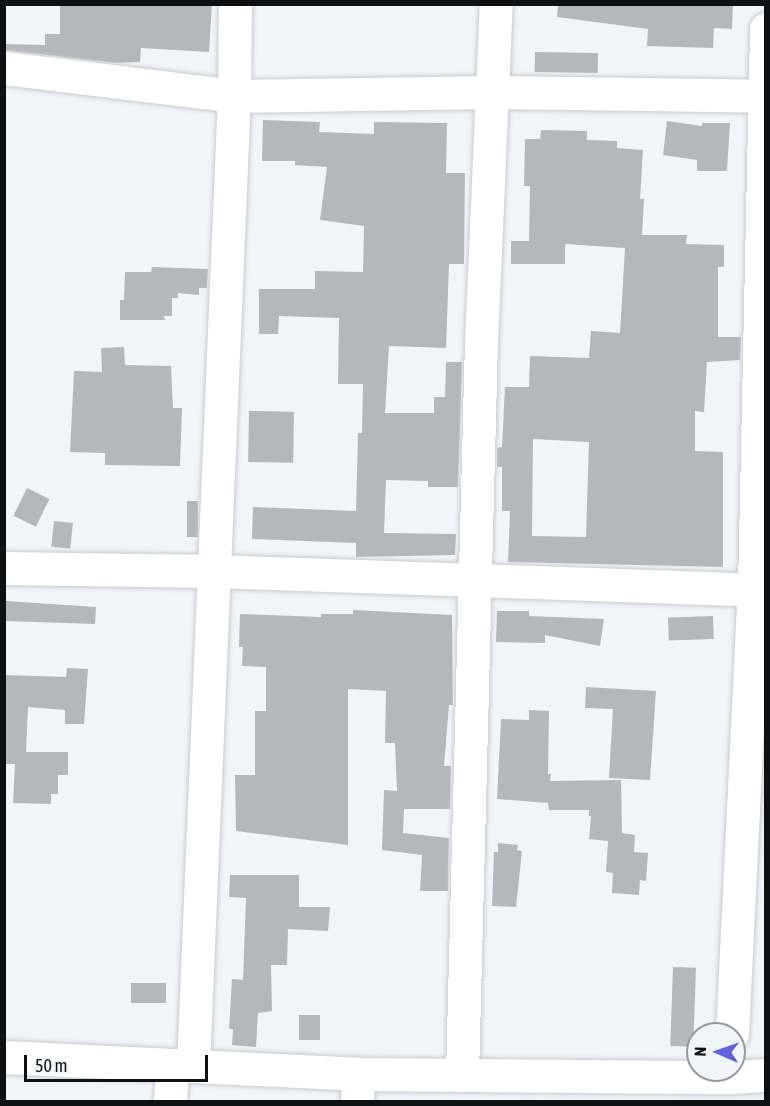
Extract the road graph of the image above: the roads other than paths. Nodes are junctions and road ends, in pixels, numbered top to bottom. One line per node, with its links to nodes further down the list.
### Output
1 (236, 4): 6 (street)
2 (496, 4): 5 (street)
3 (765, 30): 7 (street)
4 (4, 68): 6 (street)
5 (492, 92): 6 (street); 7 (street); 10 (street)
6 (234, 96): 9 (street)
7 (764, 96): 11 (street)
8 (4, 568): 9 (street)
9 (212, 571): 10 (street); 14 (street)
10 (476, 580): 11 (street); 15 (street)
11 (760, 590): 12 (street)
12 (733, 1022)
13 (4, 1057): 14 (street)
14 (182, 1066): 18 (street); 20 (street)
15 (462, 1075): 18 (street); 19 (street)
16 (765, 1075): 17 (street)
17 (730, 1083): 19 (street)
18 (358, 1088)
19 (538, 1088)
20 (170, 1101)

